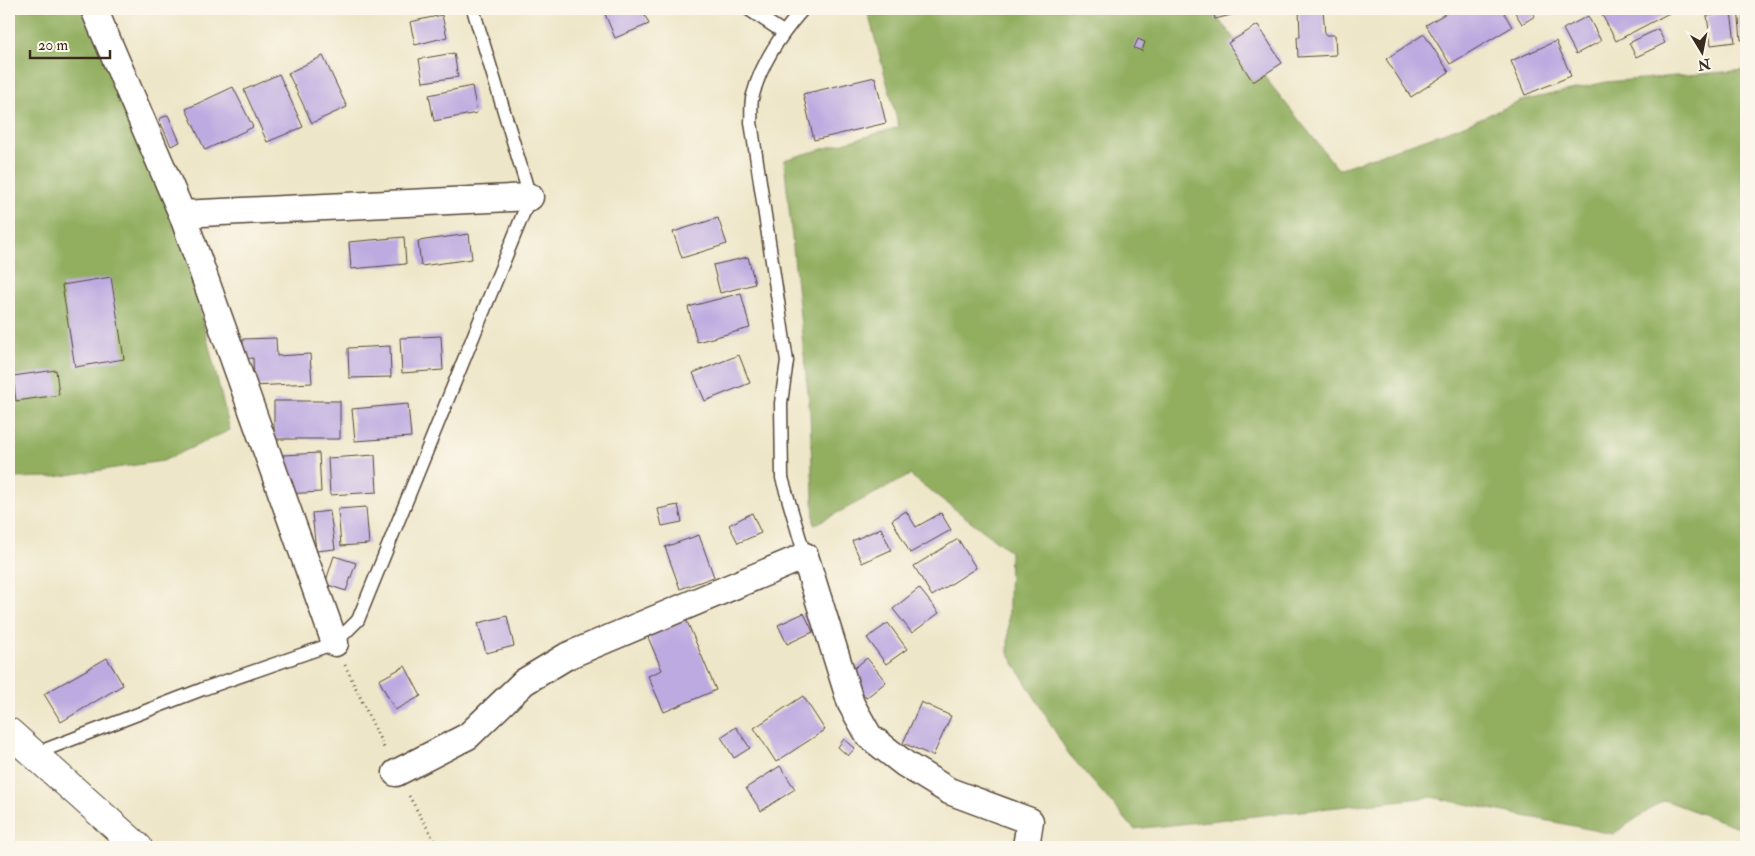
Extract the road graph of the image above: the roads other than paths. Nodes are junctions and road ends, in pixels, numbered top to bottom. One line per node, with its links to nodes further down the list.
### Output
1 (94, 9): 7 (street)
2 (473, 9): 6 (lane)
3 (748, 9): 5 (lane)
4 (804, 9): 5 (lane)
5 (783, 32): 8 (lane)
6 (530, 197): 7 (street); 9 (lane)
7 (182, 214): 9 (street)
8 (805, 556): 12 (street); 14 (street)
9 (335, 643): 11 (lane)
10 (9, 732): 11 (street)
11 (34, 754): 13 (street)
12 (396, 773)
13 (138, 847)
14 (1026, 847)

